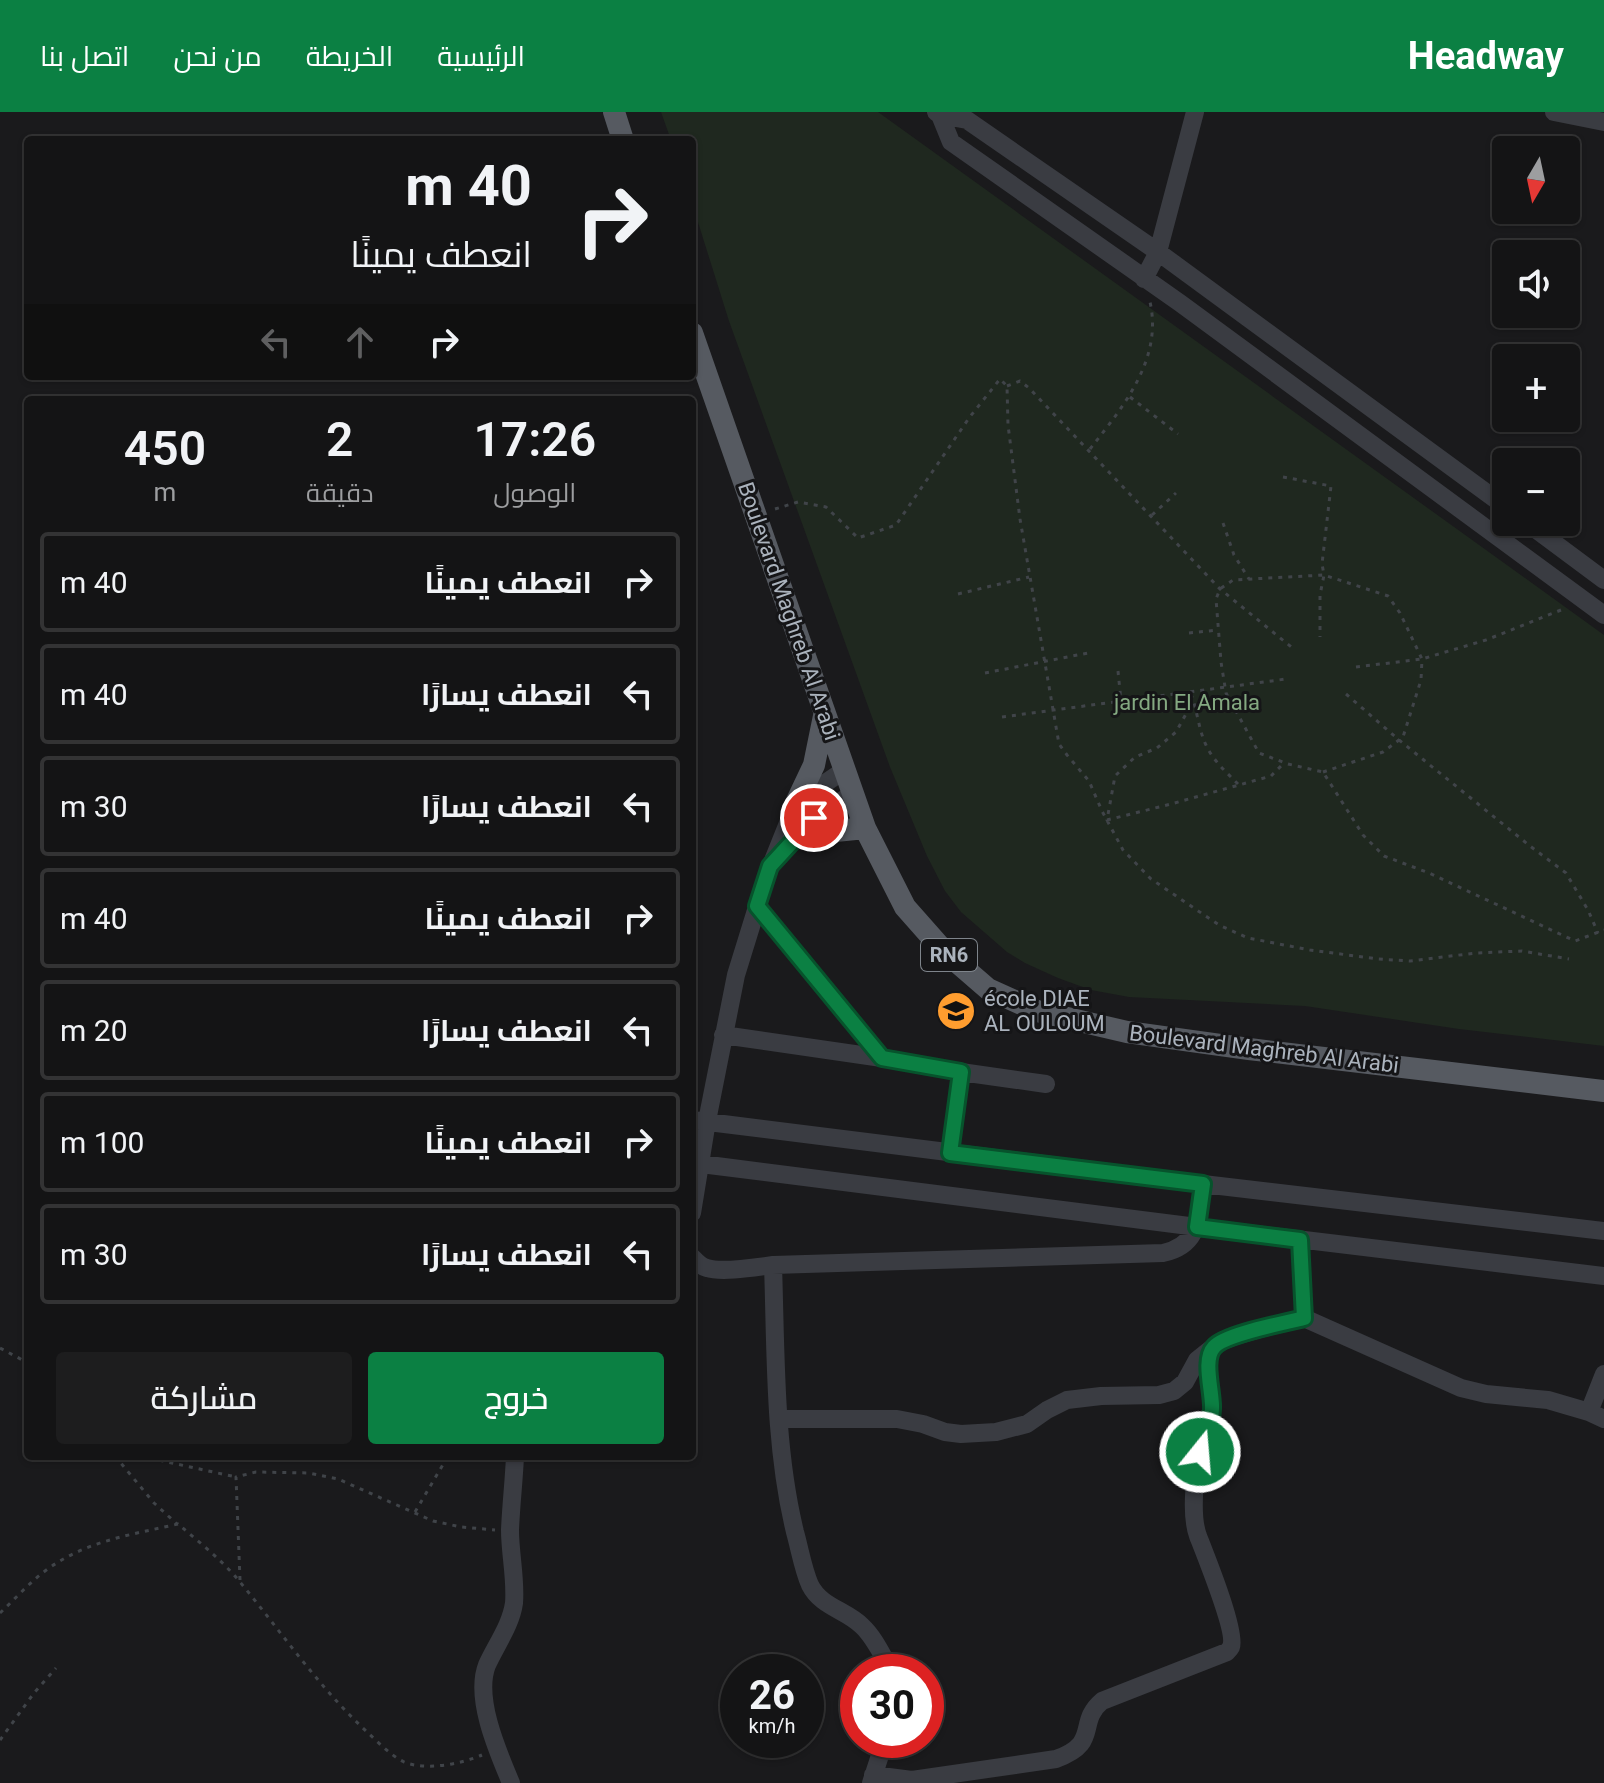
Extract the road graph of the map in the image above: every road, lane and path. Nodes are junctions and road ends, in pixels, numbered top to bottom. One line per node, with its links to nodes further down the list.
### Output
1 (614, 112): 6 (main road)
2 (1195, 112): 7 (street)
3 (1554, 112): 5 (street)
4 (940, 113): 7 (street); 8 (street)
5 (1604, 122)
6 (622, 136)
7 (1158, 252): 8 (street); 10 (street)
8 (1144, 279): 12 (path); 13 (street)
9 (696, 344): 19 (main road, Boulevard Maghreb Al Arabi / RN6)
10 (1339, 384): 13 (street); 18 (street)
11 (1007, 386): 15 (path); 19 (path); 24 (path)
12 (1129, 397): 14 (path); 15 (path)
13 (1321, 407): 29 (street)
14 (1178, 434)
15 (1089, 450): 20 (path)
16 (1283, 477): 23 (path)
17 (1176, 493): 20 (path)
18 (1492, 497)
19 (757, 516): 47 (main road, Boulevard Maghreb Al Arabi / RN6)
20 (1151, 516): 27 (path)
21 (1223, 523): 25 (path)
22 (1545, 536): 26 (street)
23 (1324, 575): 25 (path); 33 (path); 36 (path)
24 (1029, 577): 28 (path); 37 (path)
25 (1249, 579): 27 (path)
26 (1604, 580)
27 (1220, 589): 31 (path); 34 (path)
28 (958, 594)
29 (1585, 601): 30 (street); 36 (path)
30 (1604, 615)
31 (1218, 630): 32 (path); 42 (path)
32 (1189, 633)
33 (1320, 637)
34 (1295, 650)
35 (1088, 653): 37 (path)
36 (1422, 659): 38 (path); 49 (path)
37 (1046, 661): 40 (path); 46 (path)
38 (1356, 667)
39 (1118, 671): 45 (path)
40 (985, 673)
41 (1286, 679): 42 (path)
42 (1225, 688): 43 (path); 50 (path)
43 (1190, 692): 45 (path); 53 (path); 56 (path)
44 (1346, 694): 49 (path)
45 (1121, 701): 46 (path)
46 (1054, 711): 48 (path); 56 (path)
47 (825, 715): 51 (main road, Boulevard Maghreb Al Arabi / RN6); 55 (main road)
48 (1002, 717)
49 (1399, 740): 52 (path); 62 (path)
50 (1285, 762): 52 (path); 53 (path)
51 (843, 771): 54 (main road, Boulevard Maghreb Al Arabi / RN6); 55 (street)
52 (1323, 772): 62 (path)
53 (1238, 784): 56 (path)
54 (852, 794): 57 (main road, Boulevard Maghreb Al Arabi / RN6); 58 (street)
55 (796, 803): 59 (street)
56 (1107, 820): 63 (path)
57 (865, 828): 58 (main road); 68 (main road, Boulevard Maghreb Al Arabi / RN6)
58 (794, 839): 59 (street)
59 (770, 866): 60 (street)
60 (757, 906): 64 (street); 65 (street)
61 (1604, 930): 62 (path)
62 (1598, 933)
63 (1569, 959)
64 (723, 1035): 65 (street); 69 (street)
65 (882, 1058): 66 (street)
66 (961, 1072): 67 (street); 70 (street)
67 (1046, 1084)
68 (1604, 1091)
69 (700, 1120): 70 (street); 71 (street)
70 (950, 1153): 72 (street)
71 (701, 1164): 73 (street); 74 (street)
72 (1203, 1184): 74 (street); 75 (street)
73 (696, 1191)
74 (1197, 1227): 76 (street); 78 (street)
75 (1604, 1231)
76 (1300, 1240): 79 (street); 80 (street)
77 (696, 1262): 78 (street)
78 (773, 1265): 86 (street)
79 (1604, 1276)
80 (1304, 1318): 82 (street); 85 (street)
81 (0, 1348): 83 (path)
82 (1212, 1348): 86 (street); 102 (street)
83 (24, 1361)
84 (1604, 1374): 85 (street)
85 (1596, 1415)
86 (779, 1419): 97 (street)
87 (118, 1460): 93 (path)
88 (158, 1460): 91 (path)
89 (446, 1460): 92 (path)
90 (515, 1460): 94 (street)
91 (236, 1477): 92 (path); 95 (path)
92 (415, 1512): 94 (path)
93 (178, 1524): 95 (path); 96 (path)
94 (510, 1530): 100 (street)
95 (240, 1582): 100 (path)
96 (0, 1613)
97 (881, 1654)
98 (56, 1668): 99 (path)
99 (0, 1740)
100 (497, 1750): 103 (street)
101 (879, 1758): 102 (street)
102 (872, 1779)
103 (511, 1783)

